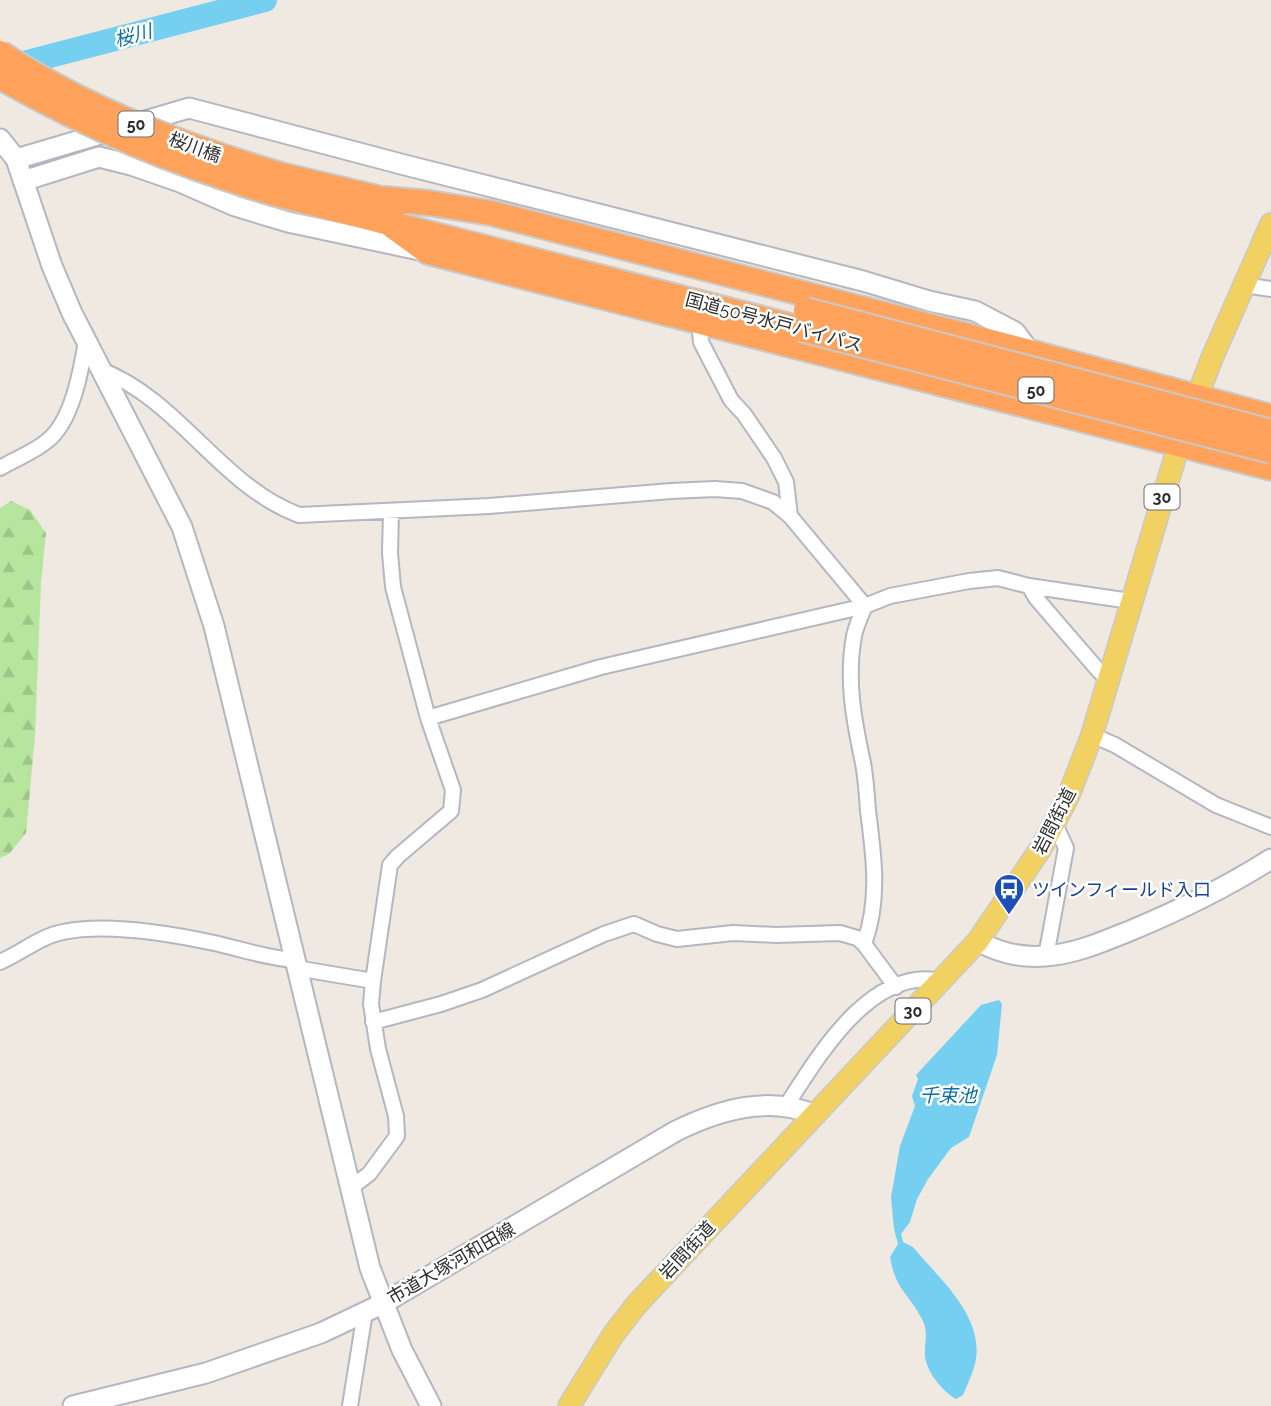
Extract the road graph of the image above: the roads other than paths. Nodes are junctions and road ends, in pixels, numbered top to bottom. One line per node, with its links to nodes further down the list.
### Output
1 (0, 53): 6 (highway, 桜川橋 / 50, bridge)
2 (0, 77): 6 (highway, 桜川橋 / 50, bridge)
3 (0, 139): 4 (street)
4 (16, 159): 5 (street); 15 (street)
5 (23, 181): 9 (street); 14 (street)
6 (278, 185): 7 (highway, 国道50号水戸バイパス / 50)
7 (386, 211): 9 (highway); 12 (highway, 国道50号水戸バイパス / 50); 15 (highway)
8 (1271, 224): 10 (main road, 岩間街道 / 30)
9 (429, 252): 13 (highway)
10 (1244, 285): 11 (street); 17 (main road, 岩間街道 / 30)
11 (1271, 289)
12 (804, 320): 19 (highway, 国道50号水戸バイパス / 50, bridge); 21 (highway, 国道50号水戸バイパス / 50, bridge)
13 (699, 321): 20 (highway); 25 (street)
14 (86, 341): 16 (street); 22 (street)
15 (1030, 352): 17 (highway)
16 (101, 370): 24 (street); 39 (street)
17 (1196, 398): 18 (highway); 20 (main road, 岩間街道 / 30)
18 (1271, 417)
19 (1271, 432)
20 (1179, 444): 23 (highway); 27 (main road, 岩間街道 / 30)
21 (1271, 452)
22 (0, 468)
23 (1271, 468)
24 (391, 512): 25 (street); 30 (street)
25 (790, 516): 28 (street)
26 (1028, 586): 27 (street); 28 (street); 29 (street)
27 (1130, 601): 29 (main road, 岩間街道 / 30)
28 (864, 606): 30 (street); 36 (street)
29 (1108, 678): 31 (main road, 岩間街道 / 30)
30 (428, 718): 40 (street)
31 (1092, 735): 32 (main road, 岩間街道 / 30); 33 (street)
32 (1055, 824): 35 (main road, 岩間街道 / 30); 37 (street)
33 (1271, 827)
34 (1271, 859): 37 (street)
35 (978, 941): 37 (street); 41 (main road, 岩間街道 / 30)
36 (864, 944): 42 (street); 43 (street)
37 (1046, 956)
38 (0, 962): 39 (street)
39 (295, 964): 40 (street); 46 (street)
40 (373, 981): 43 (street)
41 (942, 981): 42 (street); 45 (main road, 岩間街道 / 30)
42 (896, 986): 44 (street)
43 (373, 1021): 46 (street)
44 (786, 1106): 45 (street, 市道大塚河和田線); 47 (street, 市道大塚河和田線)
45 (815, 1115): 51 (main road, 岩間街道 / 30)
46 (349, 1189): 47 (street)
47 (374, 1308): 48 (street, 市道大塚河和田線); 49 (street); 50 (street)
48 (73, 1406)
49 (350, 1406)
50 (431, 1406)
51 (569, 1406)

